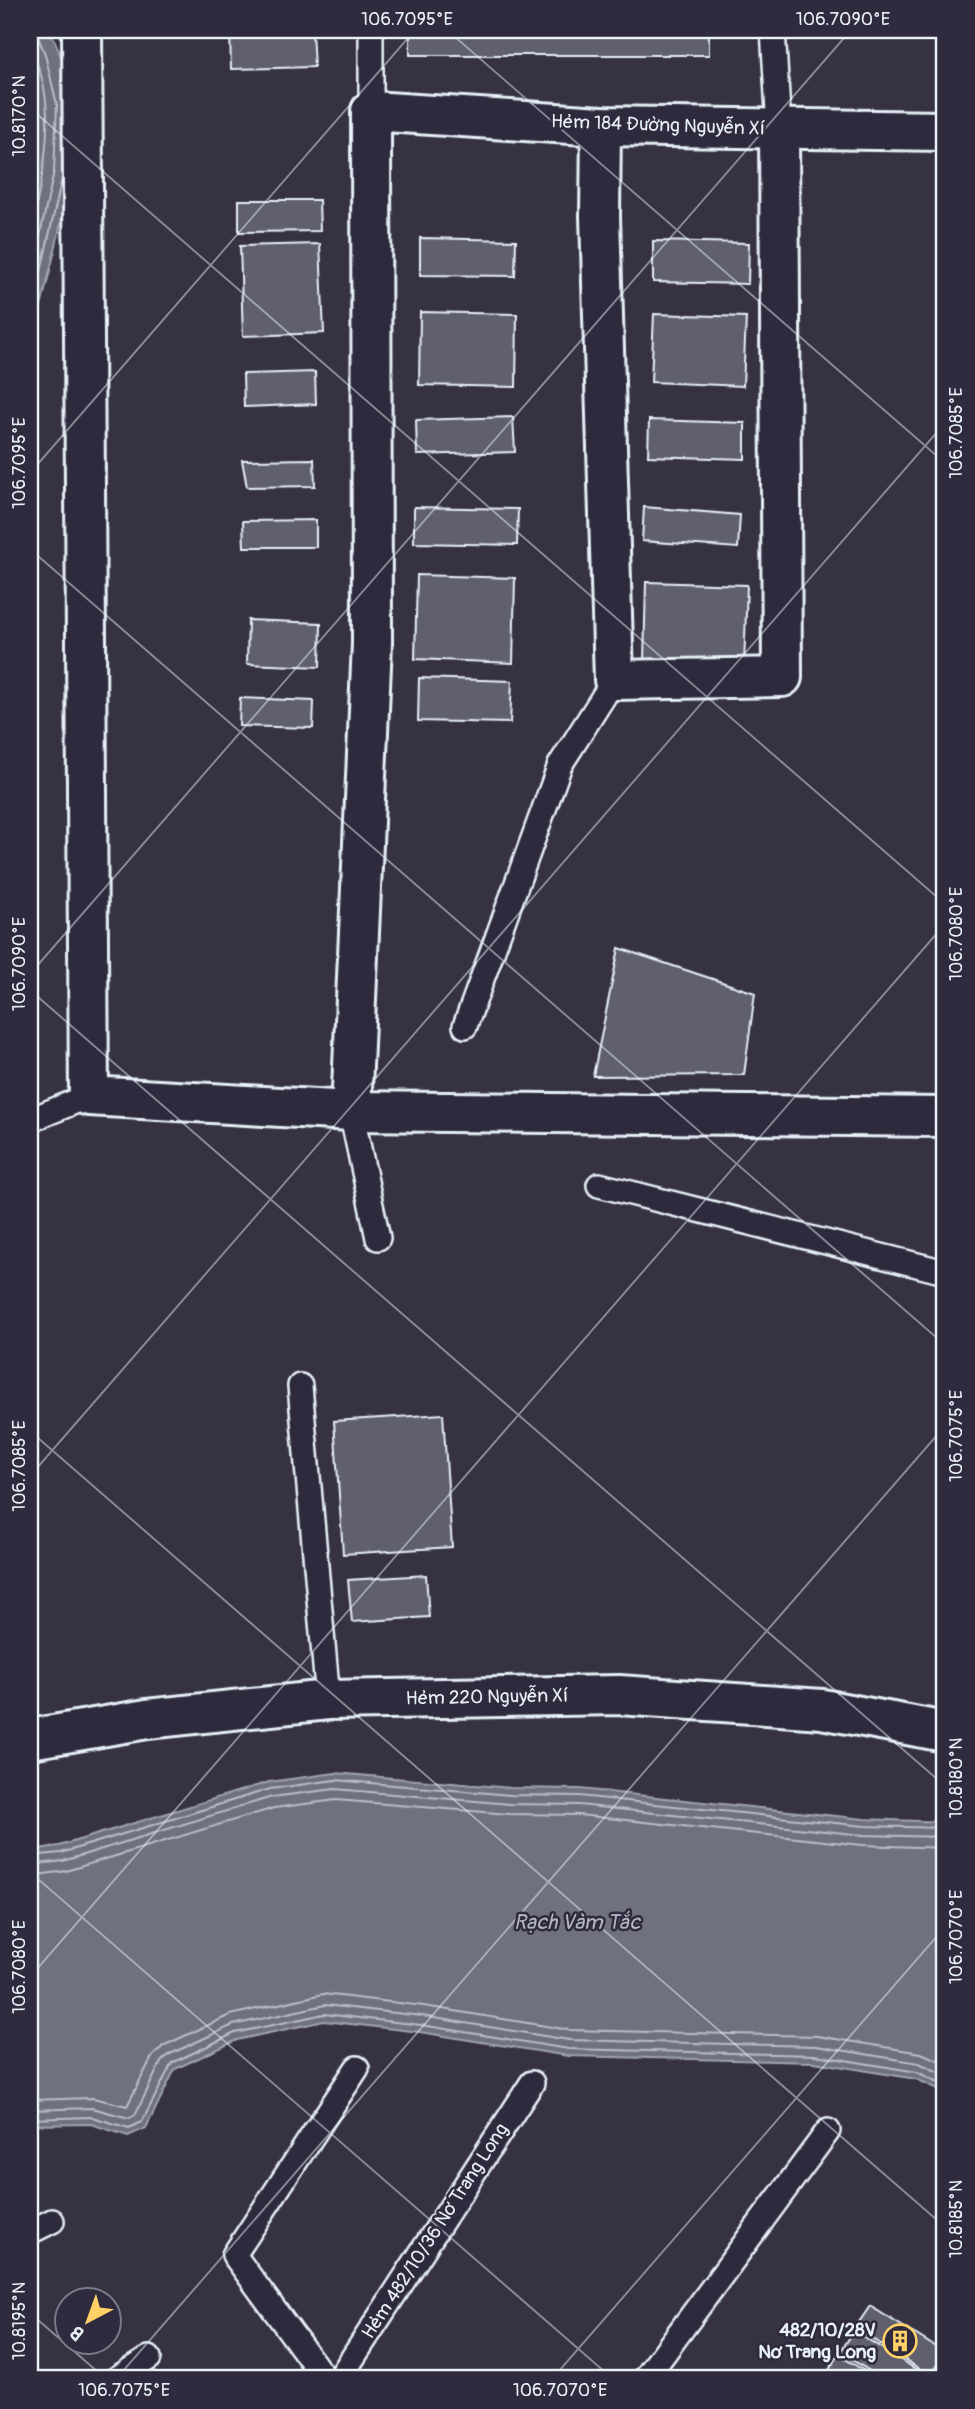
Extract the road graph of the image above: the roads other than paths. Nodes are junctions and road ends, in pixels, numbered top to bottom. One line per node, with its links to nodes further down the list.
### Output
1 (82, 30): 10 (street)
2 (371, 30): 4 (lane)
3 (773, 30): 6 (lane)
4 (371, 111): 5 (street, Hẻm 184 Đường Nguyễn Xí); 11 (street)
5 (601, 126): 6 (street, Hẻm 184 Đường Nguyễn Xí); 8 (street)
6 (779, 128): 7 (street, Hẻm 184 Đường Nguyễn Xí); 8 (street)
7 (945, 131)
8 (614, 680): 9 (lane)
9 (465, 1026)
10 (89, 1096): 11 (street); 13 (lane)
11 (351, 1111): 12 (street); 15 (lane)
12 (945, 1117)
13 (30, 1120)
14 (599, 1185): 16 (lane)
15 (378, 1238)
16 (945, 1272)
17 (300, 1386): 18 (lane)
18 (328, 1700): 19 (street, Hẻm 220 Nguyễn Xí); 20 (street, Hẻm 220 Nguyễn Xí)
19 (945, 1732)
20 (30, 1739)
21 (357, 2068): 28 (lane)
22 (532, 2083): 29 (lane, Hẻm 482/10/36 Nơ Trang Long)
23 (828, 2131): 30 (lane)
24 (52, 2221): 25 (lane)
25 (30, 2232)
26 (149, 2358): 27 (lane)
27 (116, 2379)
28 (325, 2379)
29 (339, 2379)
30 (645, 2379)

